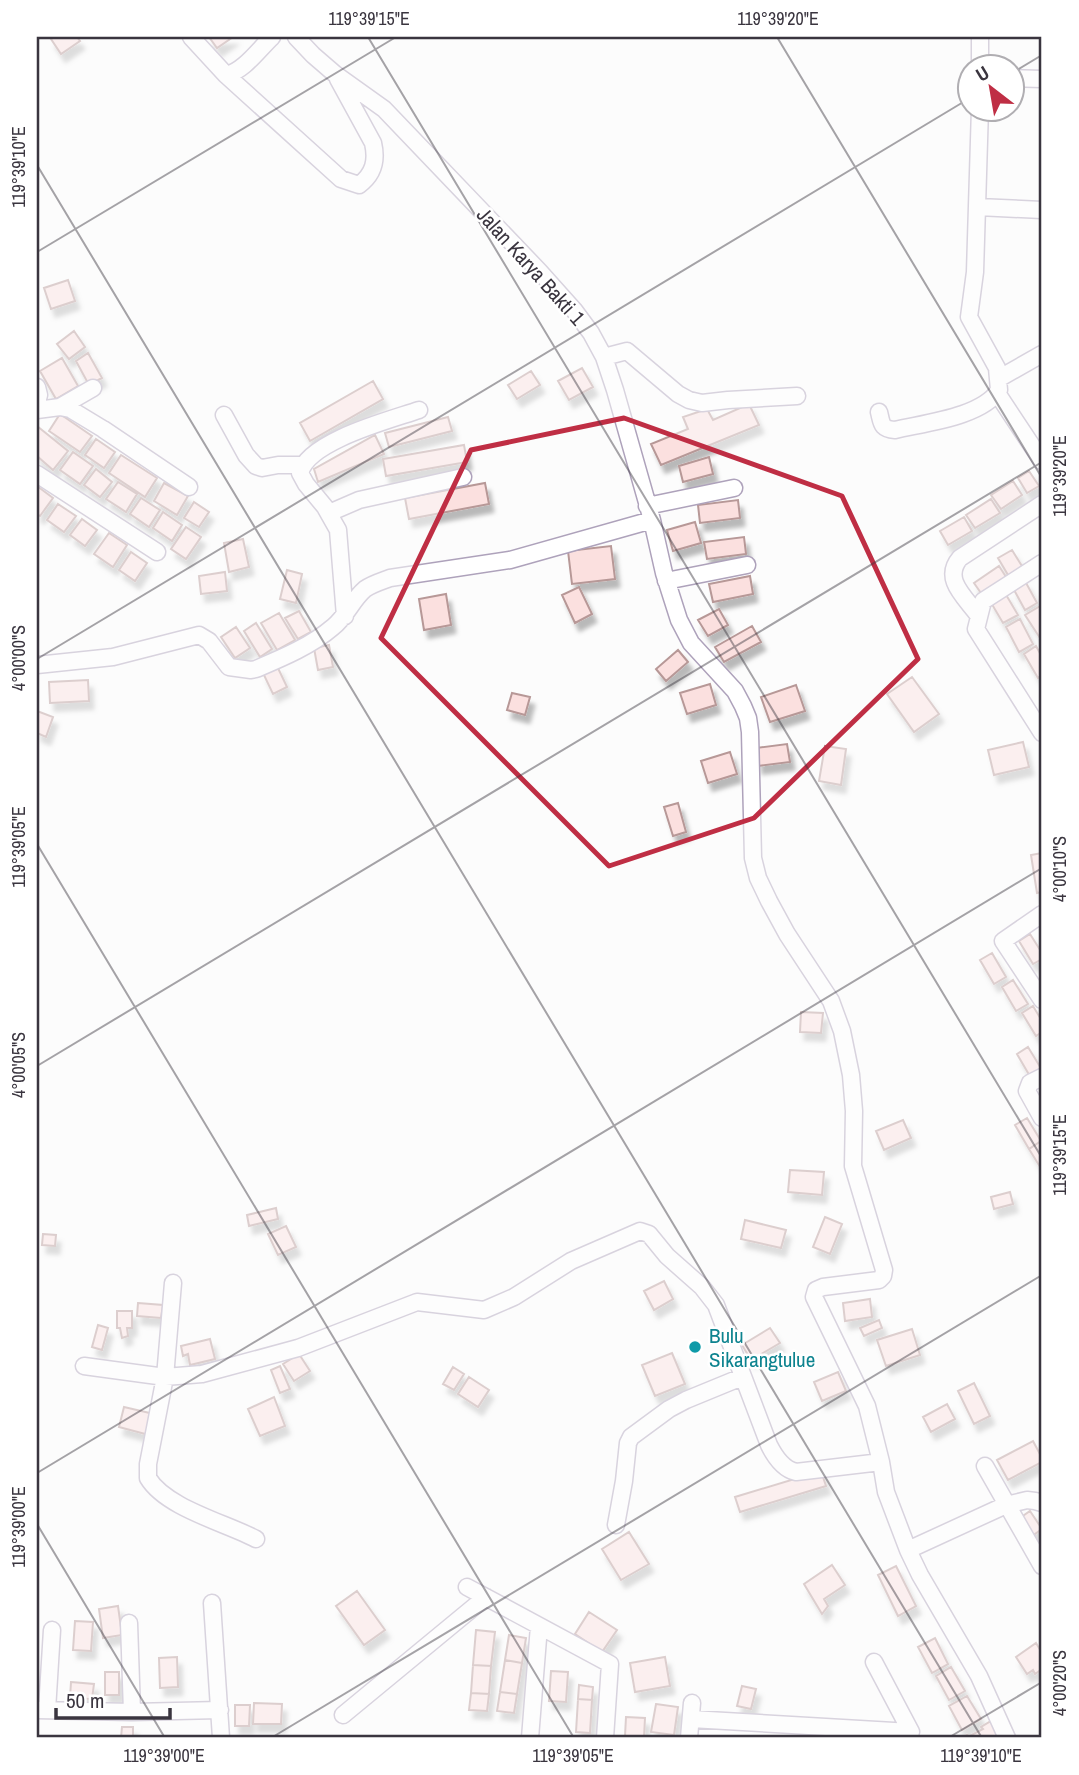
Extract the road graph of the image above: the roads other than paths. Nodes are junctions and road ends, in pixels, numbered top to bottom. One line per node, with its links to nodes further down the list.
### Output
1 (191, 37): 5 (street)
2 (272, 37): 5 (street)
3 (296, 37): 4 (street, Jalan Karya Bakti 1)
4 (335, 74): 5 (street); 10 (street, Jalan Karya Bakti 1)
5 (226, 75)
6 (980, 122): 7 (street)
7 (978, 207): 8 (street); 11 (street)
8 (1042, 209)
9 (1042, 354): 11 (street)
10 (604, 357): 14 (street); 29 (street, Jalan Karya Bakti 1)
11 (998, 386): 19 (street); 21 (street)
12 (37, 387): 15 (street)
13 (93, 388): 16 (street)
14 (796, 396)
15 (37, 402)
16 (60, 407): 17 (street); 25 (street)
17 (37, 410)
18 (419, 410): 22 (street)
19 (879, 412)
20 (224, 415): 22 (street)
21 (1042, 461)
22 (302, 465): 28 (street)
23 (37, 474): 30 (street)
24 (463, 477): 28 (street)
25 (189, 487)
26 (734, 488): 29 (street)
27 (1042, 503): 34 (street)
28 (329, 513): 35 (street)
29 (650, 513): 33 (street, Jalan Karya Bakti 1); 35 (street)
30 (157, 552)
31 (747, 565): 33 (street)
32 (1040, 570): 34 (street)
33 (666, 581): 46 (street, Jalan Karya Bakti 1)
34 (978, 615): 37 (street)
35 (345, 616): 36 (street)
36 (37, 665)
37 (1042, 733)
38 (1042, 914): 39 (street)
39 (1042, 1000)
40 (1042, 1077): 41 (street)
41 (1042, 1118)
42 (173, 1283): 44 (street)
43 (83, 1366): 44 (street)
44 (165, 1377): 45 (street); 51 (street)
45 (743, 1377): 46 (street); 50 (street)
46 (881, 1462): 52 (street)
47 (985, 1466): 49 (street)
48 (1042, 1503): 49 (street)
49 (1006, 1505): 52 (street); 53 (street)
50 (616, 1525)
51 (256, 1539)
52 (908, 1550): 69 (street)
53 (1042, 1566)
54 (467, 1587): 55 (street)
55 (486, 1597): 58 (street); 64 (street)
56 (212, 1603): 62 (street)
57 (130, 1623): 63 (street)
58 (539, 1626): 66 (street); 67 (street)
59 (52, 1630): 61 (street)
60 (874, 1662): 68 (street)
61 (42, 1710): 63 (street)
62 (219, 1710): 63 (street); 65 (street)
63 (132, 1712)
64 (343, 1716)
65 (221, 1738)
66 (530, 1738)
67 (605, 1738)
68 (689, 1738)
69 (1007, 1738)

